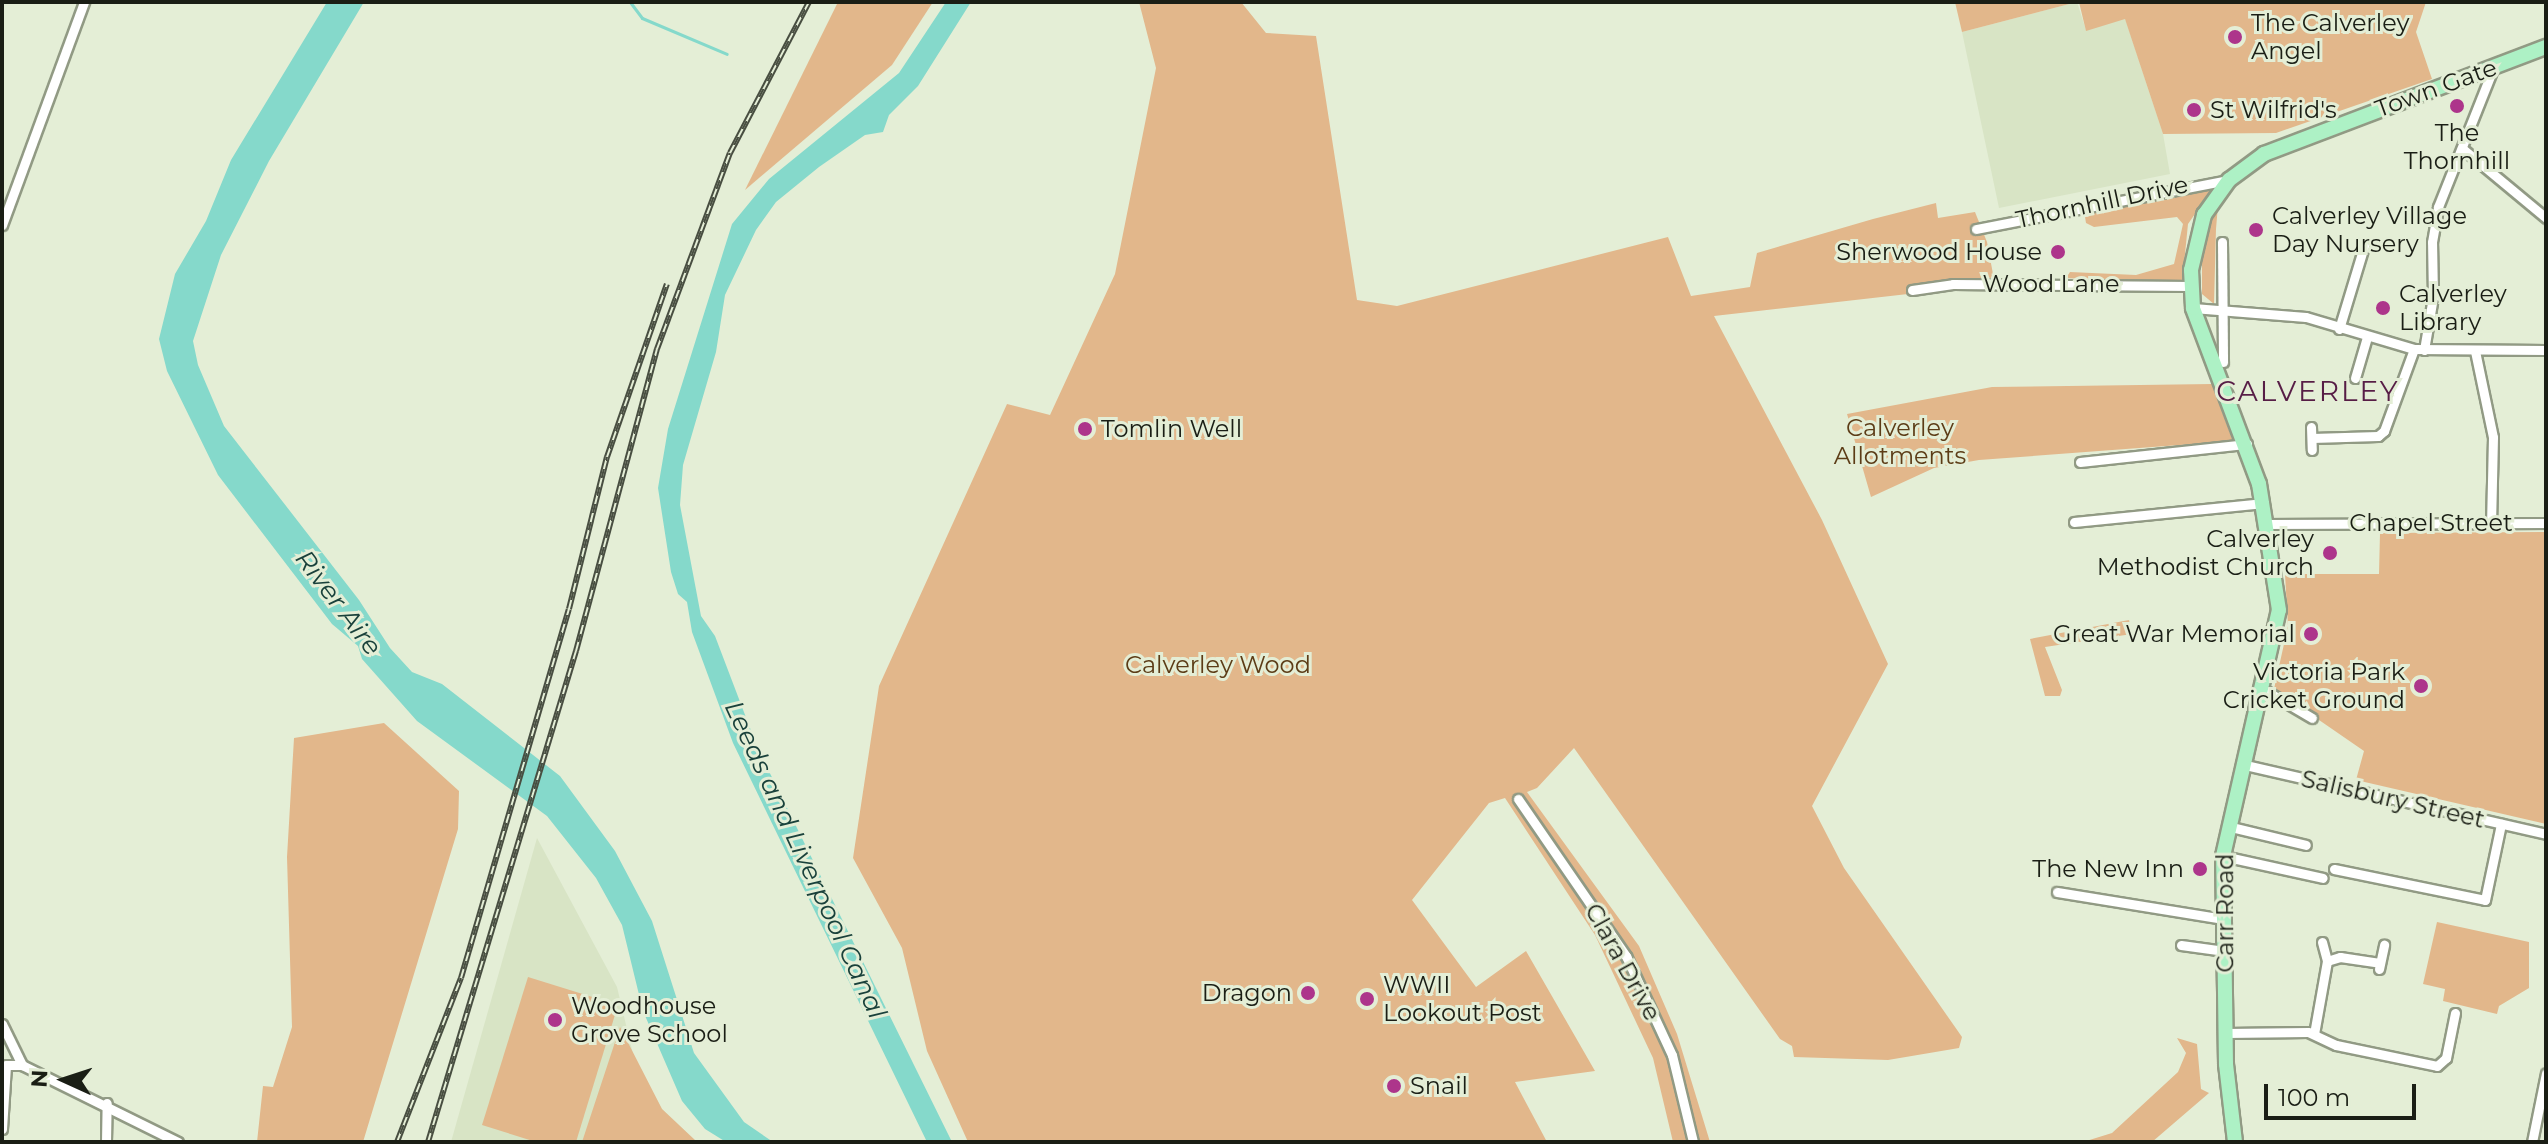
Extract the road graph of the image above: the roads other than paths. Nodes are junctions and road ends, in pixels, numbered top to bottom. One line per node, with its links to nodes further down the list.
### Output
1 (84, 2): 7 (street)
2 (2546, 47): 3 (main road, Town Gate)
3 (2494, 66): 4 (street); 5 (main road, Town Gate)
4 (2463, 149): 6 (street); 18 (street)
5 (2229, 180): 8 (street, Thornhill Drive); 11 (main road, Town Gate)
6 (2546, 218)
7 (2, 225)
8 (1976, 229)
9 (2222, 242): 15 (street)
10 (2364, 246): 16 (street)
11 (2194, 252): 12 (main road, Carr Road)
12 (2191, 286): 13 (street, Wood Lane); 14 (main road, Carr Road)
13 (1912, 290)
14 (2193, 308): 15 (street); 25 (main road, Carr Road)
15 (2220, 309): 16 (street); 21 (street)
16 (2339, 329): 17 (street)
17 (2367, 337): 18 (street); 22 (street)
18 (2419, 349): 20 (street); 24 (street)
19 (2546, 350): 20 (street)
20 (2475, 351): 30 (street)
21 (2223, 362)
22 (2355, 378)
23 (2311, 427): 24 (street)
24 (2312, 438): 26 (street)
25 (2247, 444): 27 (street); 28 (main road, Carr Road)
26 (2312, 450)
27 (2080, 462)
28 (2264, 503): 29 (street); 32 (main road, Carr Road)
29 (2074, 522)
30 (2491, 523): 31 (street, Chapel Street); 32 (street, Chapel Street)
31 (2546, 523)
32 (2268, 524): 33 (main road, Carr Road)
33 (2261, 688): 34 (street); 35 (main road, Carr Road)
34 (2312, 718)
35 (2241, 763): 37 (street, Salisbury Street); 38 (main road, Carr Road)
36 (1518, 799): 61 (street, Clara Drive)
37 (2501, 824): 39 (street, Salisbury Street); 42 (street)
38 (2227, 826): 40 (street); 41 (main road, Carr Road)
39 (2546, 834)
40 (2306, 845)
41 (2223, 856): 43 (street); 45 (main road, Carr Road)
42 (2334, 869)
43 (2323, 878)
44 (2057, 892): 45 (street)
45 (2224, 919): 49 (main road, Carr Road)
46 (2322, 942): 50 (street)
47 (2181, 945): 49 (street)
48 (2384, 945): 50 (street)
49 (2225, 951): 53 (main road, Carr Road)
50 (2327, 961): 54 (street)
51 (2455, 1013): 54 (street)
52 (2, 1024): 55 (street)
53 (2226, 1033): 54 (street); 62 (main road, Carr Road)
54 (2314, 1034)
55 (22, 1065): 57 (street); 58 (street)
56 (2546, 1073): 63 (street)
57 (107, 1103): 59 (street); 60 (street)
58 (2, 1129)
59 (106, 1142)
60 (178, 1142)
61 (1693, 1142)
62 (2235, 1142)
63 (2532, 1142)

